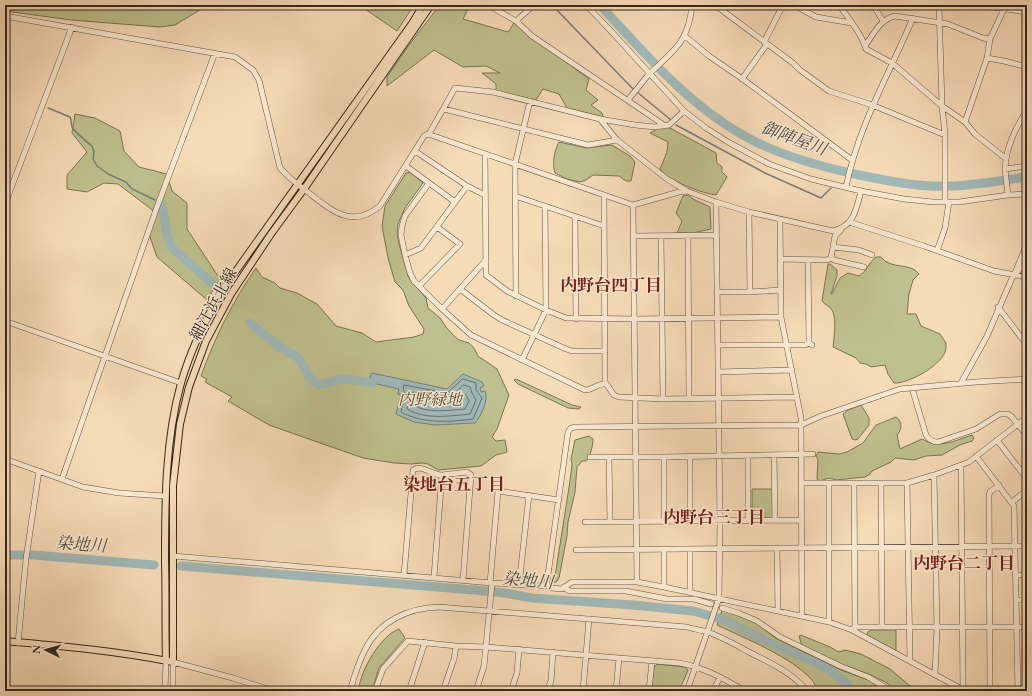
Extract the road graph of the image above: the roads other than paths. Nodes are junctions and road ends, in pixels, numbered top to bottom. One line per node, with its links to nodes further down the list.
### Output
1 (16, 5): 16 (street)
2 (423, 5): 58 (main road, 細江浜北線)
3 (431, 5): 61 (main road, 細江浜北線)
4 (488, 5): 20 (street)
5 (534, 5): 20 (street)
6 (586, 5): 33 (street)
7 (692, 5): 25 (street)
8 (715, 5): 27 (street)
9 (783, 5): 27 (street)
10 (794, 5): 22 (street)
11 (839, 5): 22 (street)
12 (873, 5): 21 (street)
13 (939, 5): 23 (street)
14 (980, 5): 15 (street)
15 (1004, 9): 17 (street); 26 (street)
16 (5, 12)
17 (1027, 12)
18 (5, 16): 24 (street)
19 (913, 18): 21 (street); 23 (street); 31 (street)
20 (516, 21): 35 (street)
21 (883, 21): 28 (street)
22 (852, 23): 28 (street)
23 (939, 23): 26 (street); 38 (street)
24 (72, 27): 29 (street); 72 (street)
25 (685, 36): 33 (street); 34 (street)
26 (990, 39): 30 (street)
27 (766, 43): 34 (street); 37 (street)
28 (865, 46): 31 (street)
29 (215, 53): 58 (street); 124 (street)
30 (988, 58): 32 (street); 43 (street)
31 (892, 63): 37 (street); 38 (street)
32 (1027, 67)
33 (650, 73): 35 (street); 40 (street)
34 (742, 78): 52 (street)
35 (628, 100): 44 (street)
36 (530, 101): 39 (street); 42 (street); 45 (street)
37 (872, 105): 47 (street); 52 (street)
38 (942, 106): 43 (street); 47 (street)
39 (444, 110): 45 (street); 46 (street)
40 (684, 110): 44 (street); 59 (street)
41 (1027, 110): 51 (street)
42 (600, 119): 44 (street); 48 (street)
43 (965, 122): 51 (street)
44 (664, 125)
45 (523, 129): 48 (street); 53 (street)
46 (429, 134): 49 (street); 50 (street)
47 (945, 135): 69 (street)
48 (617, 140): 62 (street)
49 (415, 151): 54 (street); 60 (street)
50 (485, 154): 53 (street); 66 (street)
51 (1005, 158): 56 (street)
52 (851, 162): 59 (street)
53 (515, 164): 67 (street); 68 (street)
54 (406, 166): 57 (street); 61 (street)
55 (1027, 166): 56 (street)
56 (1005, 170): 64 (street)
57 (429, 183): 70 (street); 90 (street)
58 (297, 184): 61 (street); 130 (main road, 細江浜北線)
59 (846, 185): 63 (street)
60 (467, 186): 66 (street); 70 (street)
61 (304, 189): 201 (main road, 細江浜北線)
62 (687, 191): 71 (street); 74 (street)
63 (861, 191): 69 (street); 78 (street)
64 (1007, 192): 65 (street); 69 (street)
65 (1027, 194)
66 (485, 195): 94 (street)
67 (515, 196): 73 (street); 107 (street)
68 (604, 196): 74 (street); 79 (street)
69 (946, 200): 88 (street)
70 (455, 202): 80 (street)
71 (716, 202): 75 (street); 82 (street)
72 (5, 204)
73 (545, 206): 76 (street); 110 (street)
74 (633, 206): 83 (street)
75 (749, 212): 77 (street); 106 (street)
76 (574, 216): 79 (street); 114 (street)
77 (780, 220): 81 (street); 93 (street)
78 (849, 222): 81 (street); 88 (street)
79 (604, 226): 115 (street)
80 (437, 227): 90 (street); 102 (street)
81 (843, 227): 87 (street)
82 (716, 235): 85 (street); 105 (street)
83 (634, 236): 84 (street); 116 (street)
84 (661, 236): 85 (street); 117 (street)
85 (688, 236): 112 (street)
86 (1027, 238): 89 (street)
87 (833, 247): 91 (street); 92 (street)
88 (937, 251): 99 (street)
89 (1026, 251): 99 (street)
90 (405, 255): 102 (street)
91 (872, 256)
92 (831, 258): 95 (street); 97 (street)
93 (780, 259): 95 (street); 104 (street)
94 (486, 260): 98 (street); 100 (street)
95 (808, 260): 120 (street)
96 (1027, 262): 99 (street)
97 (864, 267)
98 (478, 268): 100 (street); 103 (street)
99 (1015, 274): 101 (street); 108 (street)
100 (486, 275): 107 (street)
101 (1027, 276)
102 (419, 286): 109 (street)
103 (460, 289): 109 (street); 119 (street)
104 (780, 290): 106 (street); 111 (street)
105 (717, 292): 106 (street); 113 (street)
106 (750, 292)
107 (516, 296): 110 (street)
108 (998, 307): 122 (street); 131 (street)
109 (442, 309): 125 (street)
110 (546, 310): 114 (street); 119 (street)
111 (781, 317): 113 (street); 120 (street)
112 (689, 318): 113 (street); 117 (street); 138 (street)
113 (717, 318): 121 (street)
114 (576, 319): 115 (street)
115 (605, 319): 116 (street); 123 (street)
116 (635, 319): 117 (street); 137 (street)
117 (663, 319): 139 (street)
118 (5, 321): 124 (street)
119 (534, 336): 123 (street); 125 (street)
120 (787, 344): 121 (street); 126 (street)
121 (718, 345): 127 (street)
122 (1027, 345)
123 (605, 351): 128 (street)
124 (105, 355): 130 (street); 163 (street)
125 (522, 360): 133 (street)
126 (792, 370): 127 (street); 136 (street)
127 (718, 372): 135 (street)
128 (605, 376): 132 (street); 133 (street)
129 (1027, 379): 131 (street)
130 (181, 383): 173 (main road, 細江浜北線)
131 (961, 383): 134 (street)
132 (605, 384): 133 (street); 137 (street)
133 (599, 385)
134 (912, 388): 141 (street); 142 (street)
135 (718, 397): 136 (street); 138 (street); 143 (street)
136 (797, 397): 141 (street)
137 (636, 398): 139 (street); 144 (street)
138 (689, 398): 139 (street)
139 (663, 399)
140 (1027, 417): 142 (street)
141 (801, 425): 143 (street); 149 (street)
142 (1018, 425): 145 (street); 146 (street)
143 (718, 426): 144 (street); 150 (street)
144 (636, 427): 155 (street); 174 (street)
145 (1027, 436)
146 (997, 440): 152 (street); 164 (street)
147 (813, 454): 149 (street)
148 (774, 455): 149 (street); 151 (street); 177 (street)
149 (801, 455): 165 (street)
150 (719, 456): 151 (street); 156 (street); 179 (street)
151 (748, 456): 176 (street)
152 (976, 456): 159 (street); 170 (street)
153 (590, 457): 154 (street)
154 (609, 457): 155 (street); 181 (street)
155 (636, 457): 158 (street); 182 (street)
156 (690, 457): 158 (street); 184 (street)
157 (5, 458): 160 (street)
158 (664, 458): 183 (street)
159 (961, 465): 162 (street); 185 (street)
160 (39, 471): 163 (street); 236 (street)
161 (442, 475): 202 (street); 205 (street); 206 (street)
162 (934, 475): 168 (street); 192 (street)
163 (62, 479): 173 (street)
164 (1027, 479)
165 (802, 483): 169 (street); 178 (street)
166 (854, 483): 167 (street); 169 (street); 189 (street)
167 (881, 483): 168 (street); 190 (street)
168 (908, 483): 191 (street)
169 (829, 484): 195 (street)
170 (999, 485): 175 (street); 186 (street)
171 (1027, 490): 175 (street)
172 (528, 495): 174 (street); 208 (street); 209 (street)
173 (165, 496): 244 (main road, 細江浜北線)
174 (559, 500): 210 (street)
175 (1012, 502): 187 (street)
176 (748, 520): 177 (street); 179 (street)
177 (775, 520): 178 (street)
178 (801, 520): 194 (street)
179 (720, 521): 184 (street); 199 (street)
180 (585, 522): 181 (street)
181 (610, 522): 182 (street)
182 (636, 522): 183 (street); 196 (street)
183 (664, 522): 184 (street)
184 (690, 522)
185 (962, 546): 186 (street); 192 (street); 226 (street)
186 (989, 546): 187 (street); 227 (street)
187 (1015, 546): 188 (street); 203 (street)
188 (1027, 546)
189 (855, 547): 190 (street); 195 (street); 230 (street)
190 (882, 547): 191 (street); 225 (street)
191 (909, 547): 192 (street); 231 (street)
192 (936, 547): 232 (street)
193 (777, 548): 194 (street); 199 (street); 220 (street)
194 (802, 548): 195 (street); 221 (street)
195 (830, 548): 223 (street)
196 (637, 549): 197 (street); 200 (street); 207 (street)
197 (664, 549): 198 (street); 211 (street)
198 (690, 549): 199 (street); 213 (street)
199 (720, 549): 214 (street)
200 (576, 550)
201 (173, 559): 202 (street); 247 (main road, 細江浜北線)
202 (404, 575): 205 (street)
203 (1015, 575): 204 (street); 215 (street)
204 (1027, 575)
205 (434, 577): 206 (street)
206 (463, 580): 208 (street)
207 (637, 582): 211 (street); 212 (street)
208 (491, 584): 209 (street); 219 (street)
209 (519, 585): 210 (street)
210 (545, 585): 212 (street)
211 (664, 586): 213 (street)
212 (564, 587): 217 (street)
213 (690, 591): 214 (street)
214 (719, 598): 220 (street); 233 (street)
215 (1016, 600): 216 (street); 228 (street)
216 (1027, 600)
217 (711, 604)
218 (722, 608): 269 (street)
219 (490, 611): 222 (street); 239 (street); 255 (street)
220 (778, 611): 221 (street)
221 (802, 616): 223 (street)
222 (589, 619): 233 (street); 242 (street)
223 (829, 622): 230 (street)
224 (871, 627): 225 (street); 230 (street); 234 (street)
225 (882, 627): 231 (street)
226 (963, 627): 227 (street); 232 (street); 251 (street)
227 (990, 627): 228 (street); 271 (street)
228 (1016, 627): 229 (street); 272 (street)
229 (1027, 627)
230 (854, 628): 234 (street)
231 (910, 628): 232 (street); 246 (street)
232 (937, 628): 249 (street)
233 (708, 632): 248 (street); 268 (street)
234 (862, 635): 246 (street)
235 (5, 642): 236 (main road)
236 (18, 642): 244 (main road)
237 (426, 642): 238 (street); 256 (street); 257 (street)
238 (456, 646): 239 (street); 258 (street)
239 (486, 647): 240 (street); 259 (street)
240 (519, 649): 241 (street); 260 (street)
241 (553, 652): 242 (street); 261 (street)
242 (586, 655): 243 (street); 262 (street)
243 (619, 658): 245 (street); 263 (street)
244 (166, 661): 247 (main road); 252 (street)
245 (652, 661): 248 (street); 264 (street)
246 (910, 661): 249 (street)
247 (173, 662): 253 (street); 254 (street)
248 (696, 666): 250 (street); 265 (street)
249 (935, 675): 251 (street)
250 (720, 677): 266 (street); 267 (street)
251 (963, 689): 270 (street)
252 (166, 691)
253 (173, 691)
254 (274, 691)
255 (350, 691)
256 (375, 691)
257 (409, 691)
258 (443, 691)
259 (476, 691)
260 (511, 691)
261 (547, 691)
262 (583, 691)
263 (616, 691)
264 (649, 691)
265 (687, 691)
266 (713, 691)
267 (745, 691)
268 (807, 691)
269 (891, 691)
270 (969, 691)
271 (990, 691)
272 (1018, 691)

